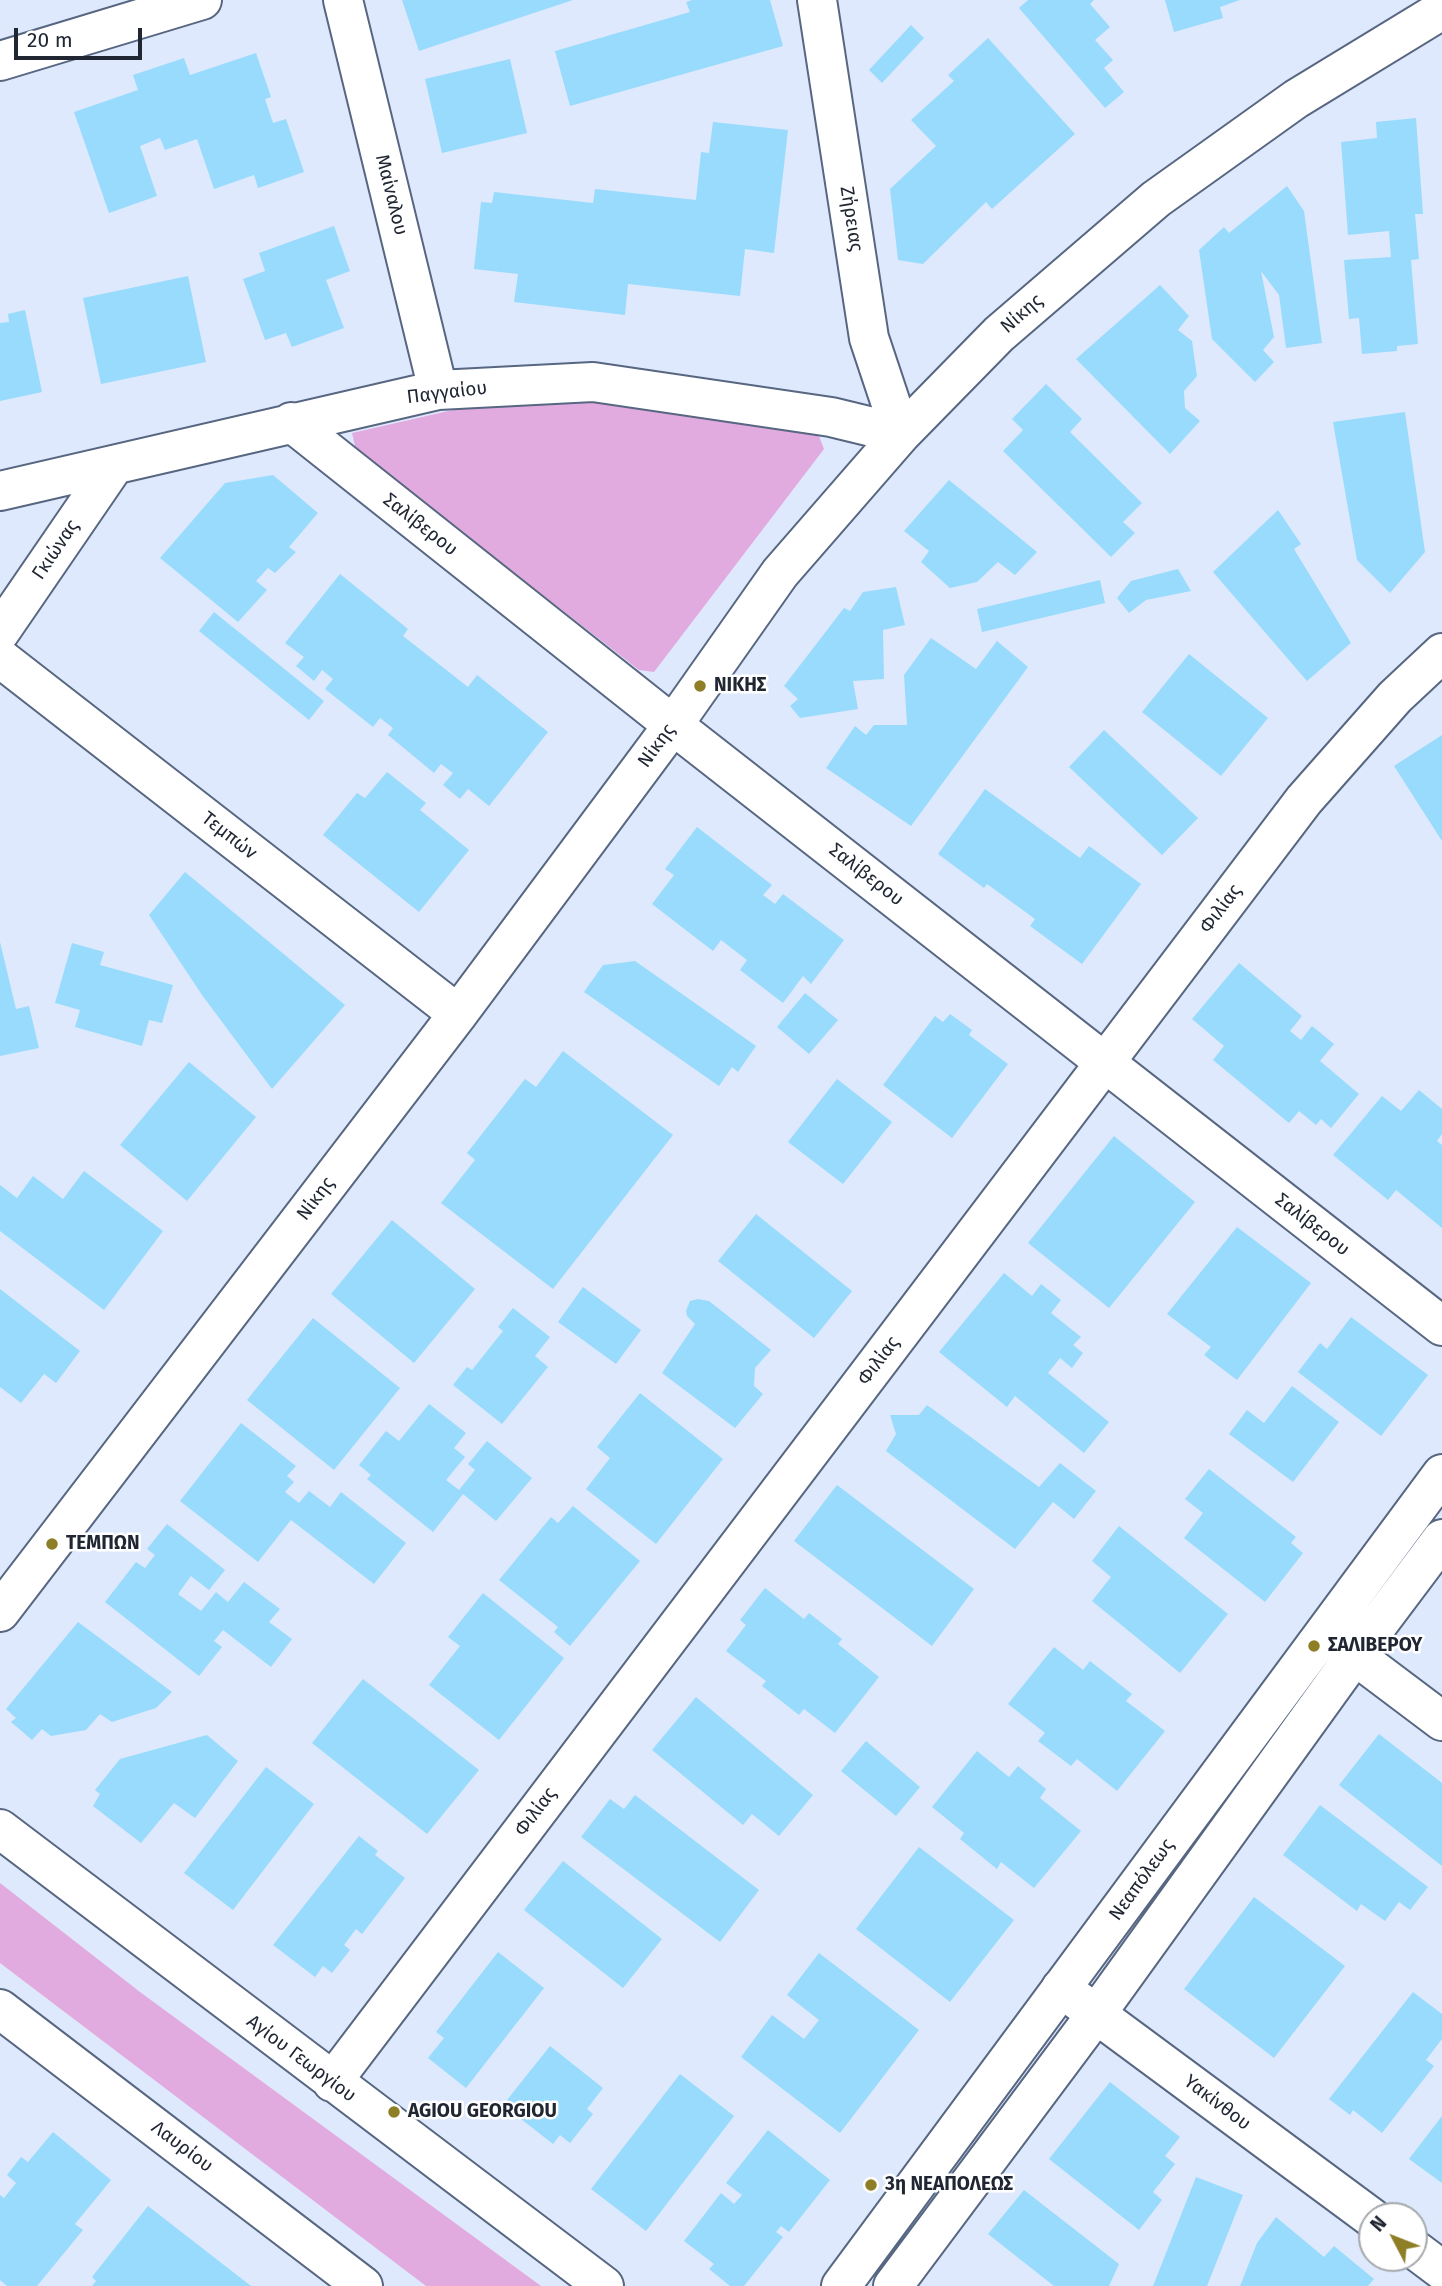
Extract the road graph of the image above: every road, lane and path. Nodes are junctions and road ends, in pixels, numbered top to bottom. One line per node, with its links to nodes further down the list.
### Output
1 (202, 0): 5 (street)
2 (343, 0): 6 (street, Μαίναλου)
3 (817, 0): 8 (street, Ζήρειας)
4 (1442, 10): 8 (street, Νίκης)
5 (0, 61)
6 (438, 390): 7 (street, Παγγαίου); 8 (street, Παγγαίου)
7 (291, 422): 9 (street, Παγγαίου); 14 (street, Σαλίβερου)
8 (901, 434): 14 (street, Νίκης)
9 (113, 467): 10 (street, Παγγαίου); 11 (street, Γκιώνας)
10 (0, 491)
11 (0, 632)
12 (1442, 653): 16 (street, Φιλίας)
13 (0, 658): 15 (street, Τεμπών)
14 (673, 725): 15 (street, Νίκης); 16 (street, Σαλίβερου)
15 (458, 1014): 20 (street, Νίκης)
16 (1105, 1063): 17 (street, Σαλίβερου); 28 (street, Φιλίας)
17 (1442, 1326)
18 (1442, 1474): 21 (street, Νεαπόλεως)
19 (1442, 1539): 22 (street)
20 (0, 1612)
21 (1324, 1633): 22 (street); 25 (street, Νεαπόλεως)
22 (1355, 1655): 23 (street); 27 (street)
23 (1442, 1721)
24 (0, 1829): 28 (street, Αγίου Γεωργίου)
25 (1061, 1988): 27 (street, Υακίνθου); 32 (street, Νεαπόλεως)
26 (0, 2009): 30 (street, Λαυρίου)
27 (1097, 2013): 29 (street, Υακίνθου); 33 (street)
28 (332, 2082): 31 (street, Αγίου Γεωργίου)
29 (1358, 2208)
30 (363, 2286)
31 (604, 2286)
32 (841, 2286)
33 (893, 2286)

